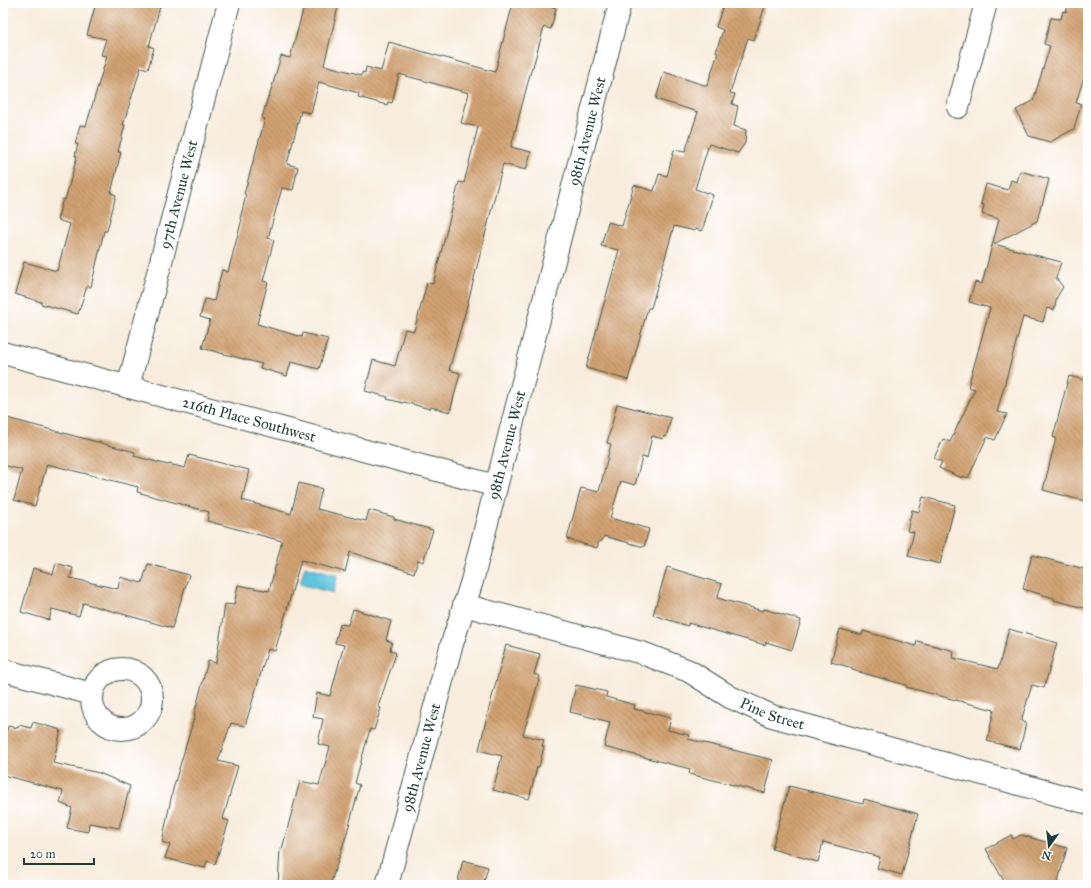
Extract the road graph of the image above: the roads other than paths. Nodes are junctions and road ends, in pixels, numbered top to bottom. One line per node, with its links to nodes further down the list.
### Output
1 (229, 3): 6 (street, 97th Avenue West)
2 (620, 3): 7 (street, 98th Avenue West)
3 (986, 3): 4 (street)
4 (958, 107)
5 (3, 353): 6 (street, 216th Place Southwest)
6 (128, 387): 7 (street, 216th Place Southwest)
7 (496, 486): 8 (street, 98th Avenue West)
8 (464, 605): 11 (street, Pine Street); 12 (street, 98th Avenue West)
9 (3, 670): 10 (street)
10 (92, 694)
11 (1088, 803)
12 (387, 885)

